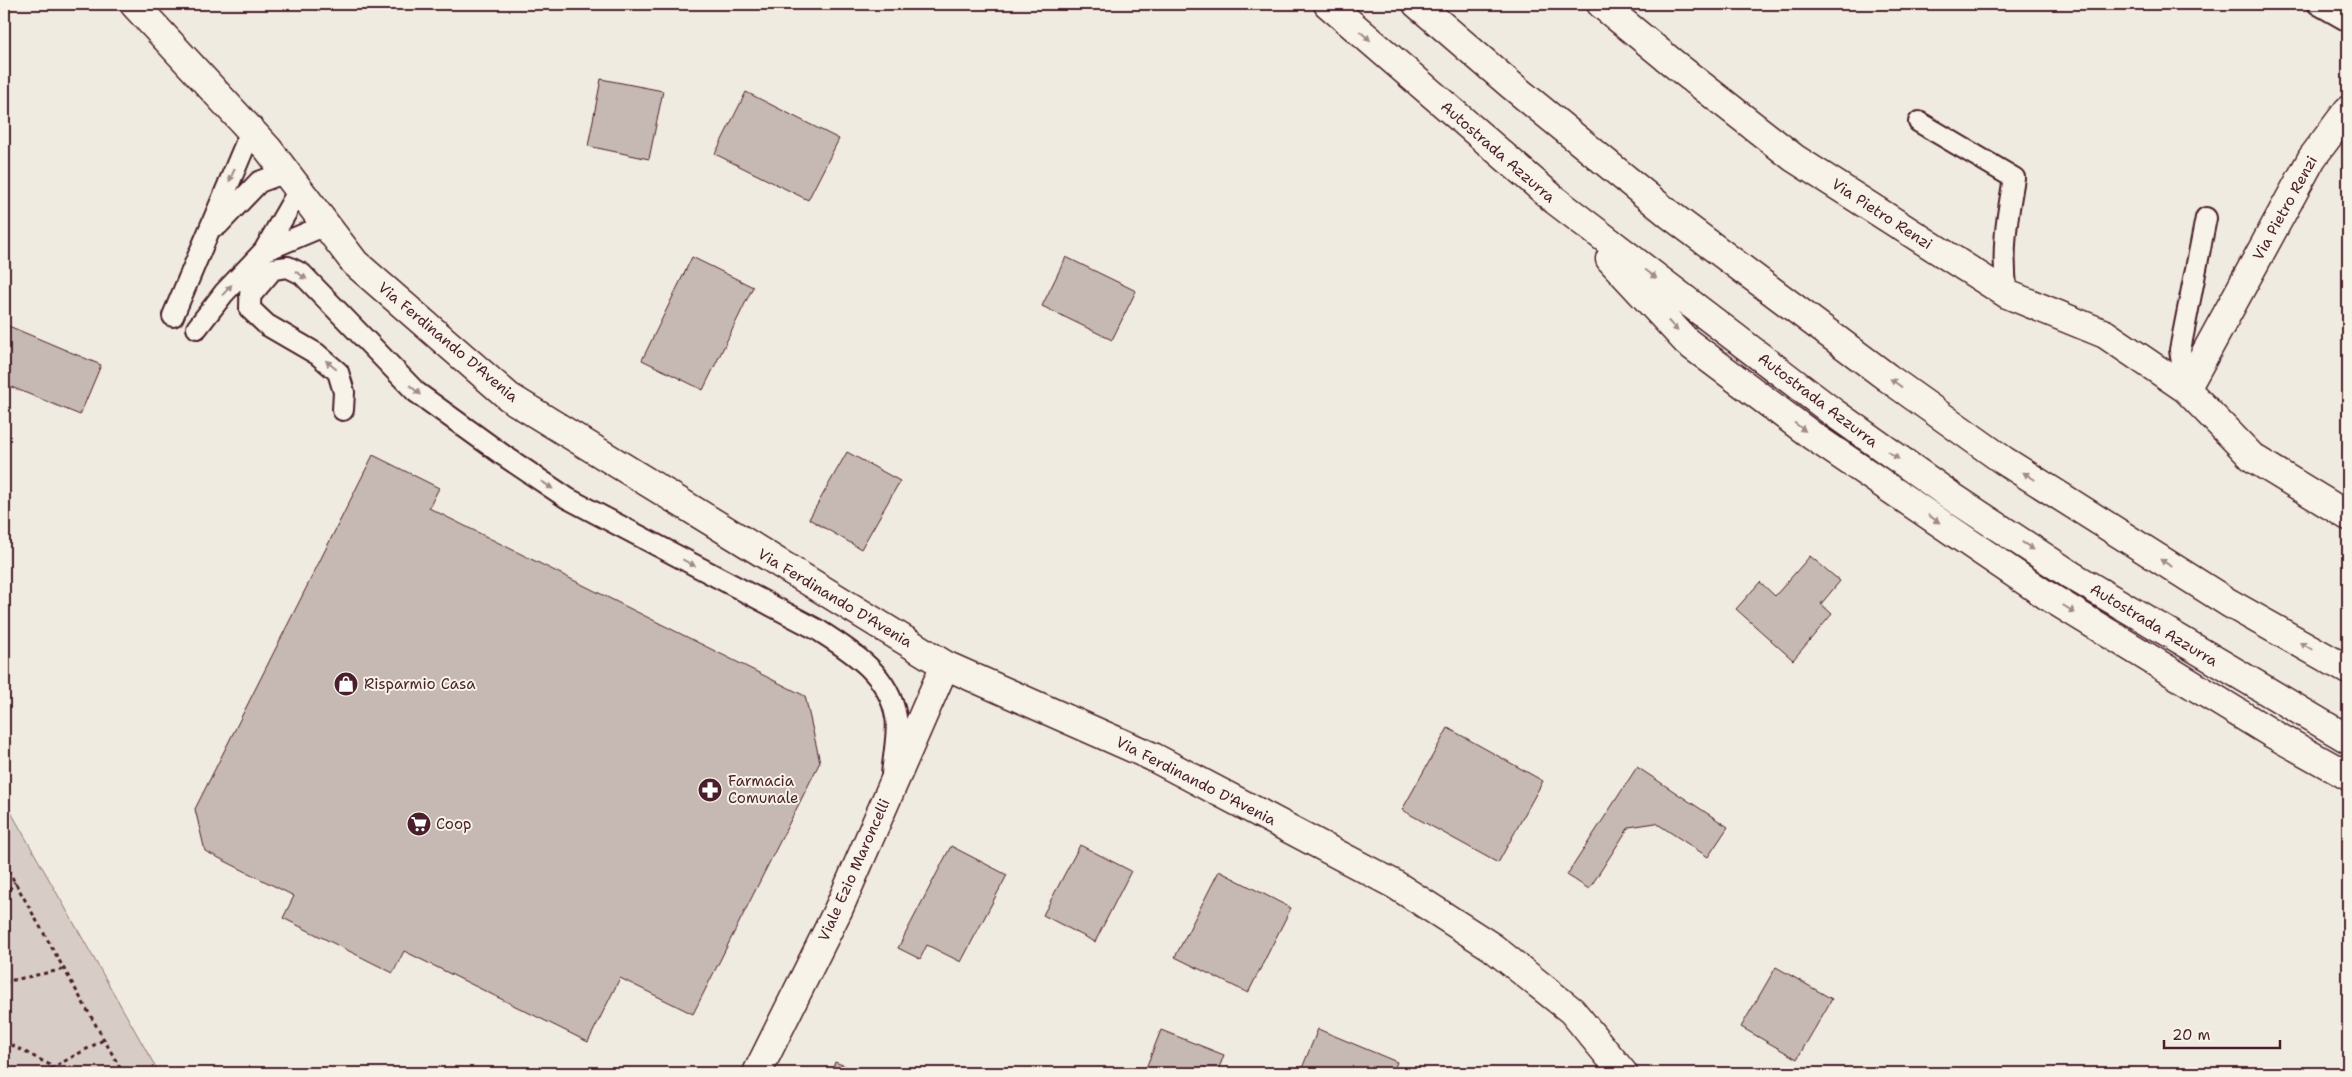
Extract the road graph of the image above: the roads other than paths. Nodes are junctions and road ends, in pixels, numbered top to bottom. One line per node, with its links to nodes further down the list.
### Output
1 (134, 4): 9 (main road, Via Ferdinando D'Avenia)
2 (1328, 4): 11 (main road, Autostrada Azzurra, one-way to 11)
3 (1417, 4): 24 (main road, one-way to 3)
4 (1602, 4): 16 (main road, Via Pietro Renzi)
5 (2318, 4): 6 (lane)
6 (2348, 21)
7 (2348, 110): 20 (main road, Via Pietro Renzi)
8 (1919, 122): 16 (lane)
9 (251, 130): 10 (main road, Via Ferdinando D'Avenia); 14 (lane, one-way to 14)
10 (293, 181): 13 (main road, Via Ferdinando D'Avenia); 14 (lane); 15 (lane)
11 (1556, 201): 25 (main road, Autostrada Azzurra, one-way to 25); 26 (main road, one-way to 26)
12 (2206, 218): 20 (lane)
13 (326, 226): 15 (lane); 23 (main road, Via Ferdinando D'Avenia)
14 (207, 237): 18 (lane)
15 (258, 258): 17 (lane); 19 (lane, one-way to 15)
16 (2007, 294): 20 (main road, Via Pietro Renzi)
17 (250, 296): 21 (lane, one-way to 17); 27 (lane, one-way to 27)
18 (173, 316)
19 (197, 328)
20 (2186, 389): 22 (main road, Via Pietro Renzi)
21 (343, 410)
22 (2348, 516)
23 (945, 665): 27 (main road, Viale Ezio Maroncelli); 29 (main road, Via Ferdinando D'Avenia)
24 (2348, 670)
25 (2348, 739)
26 (2348, 776)
27 (890, 790): 28 (main road, Viale Ezio Maroncelli)
28 (757, 1073)
29 (1624, 1073)

